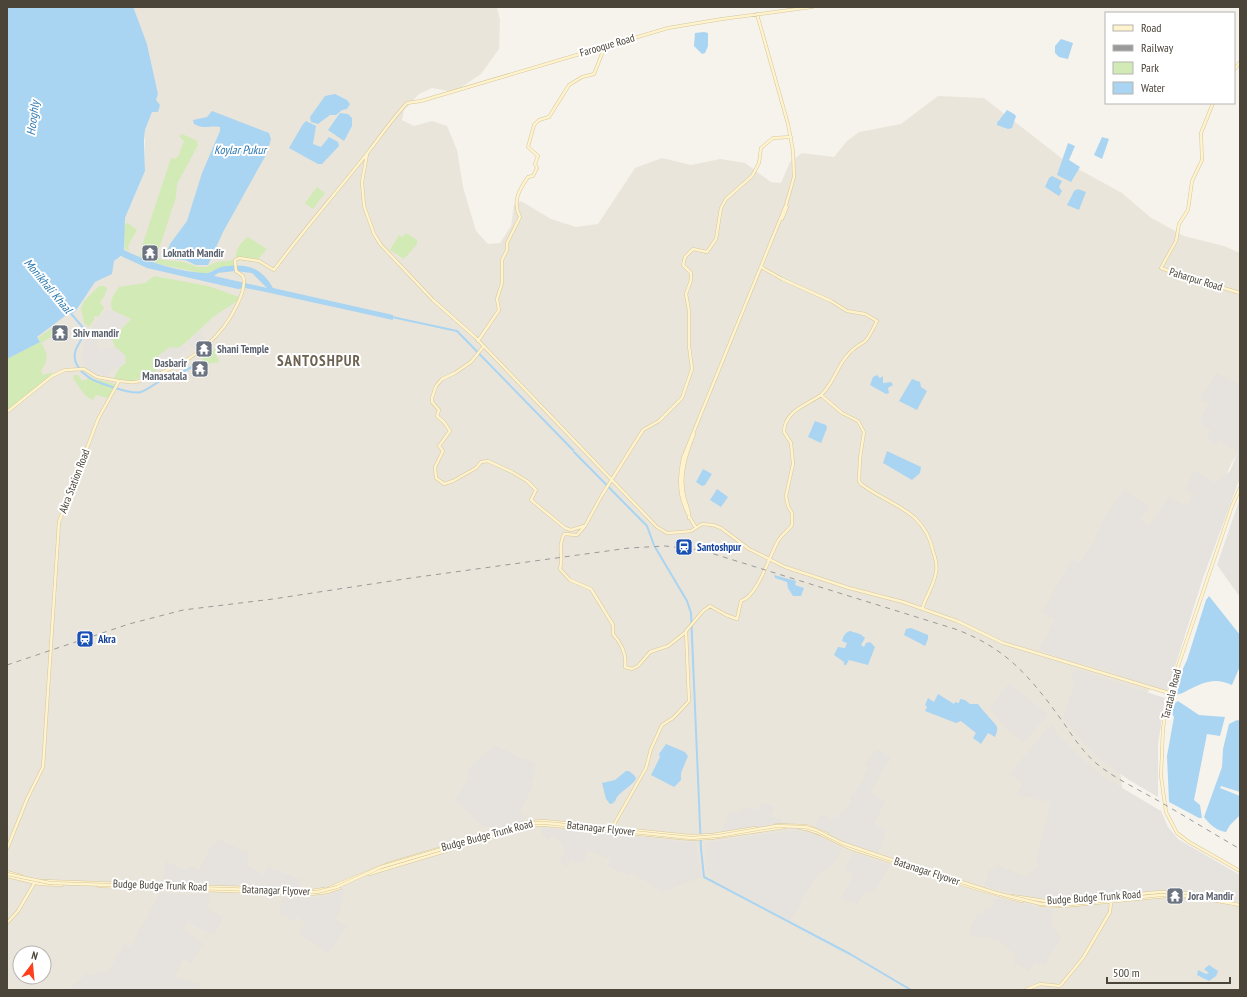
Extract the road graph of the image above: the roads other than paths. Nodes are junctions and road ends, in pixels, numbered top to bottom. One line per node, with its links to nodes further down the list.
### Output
1 (812, 7): 2 (street, Farooque Road)
2 (758, 14): 3 (street, Farooque Road); 5 (street); 7 (street)
3 (605, 46): 6 (street, Farooque Road); 9 (street)
4 (1214, 104): 8 (street, Paharpur Road)
5 (791, 136): 7 (street); 14 (street)
6 (368, 152): 9 (street); 11 (street)
7 (762, 267): 12 (street); 17 (street)
8 (1240, 292)
9 (478, 341): 10 (street)
10 (482, 348): 14 (street); 18 (street)
11 (119, 381): 13 (street); 26 (street, Akra Station Road)
12 (821, 394): 20 (street); 21 (street)
13 (7, 412)
14 (611, 481): 16 (street); 17 (street)
15 (1240, 488): 23 (street, Taratala Road)
16 (585, 526): 18 (street); 19 (street)
17 (696, 528): 20 (street)
18 (566, 529): 19 (street)
19 (564, 534): 22 (street)
20 (769, 560): 21 (street); 22 (street)
21 (922, 609): 23 (street)
22 (688, 630): 24 (street)
23 (1169, 693): 27 (street, Taratala Road)
24 (612, 830): 25 (street, Budge Budge Trunk Road, bridge); 29 (street, Budge Budge Trunk Road)
25 (703, 838): 31 (street, Budge Budge Trunk Road); 32 (street, Budge Budge Trunk Road)
26 (7, 849)
27 (1240, 871)
28 (7, 874): 29 (street, Budge Budge Trunk Road); 30 (street, Batanagar Flyover, bridge)
29 (35, 881): 34 (street)
30 (1199, 897): 31 (street, Budge Budge Trunk Road); 32 (street, Budge Budge Trunk Road); 33 (street)
31 (1110, 898): 32 (street)
32 (1111, 903): 35 (street)
33 (1240, 905)
34 (7, 923)
35 (1025, 990)

